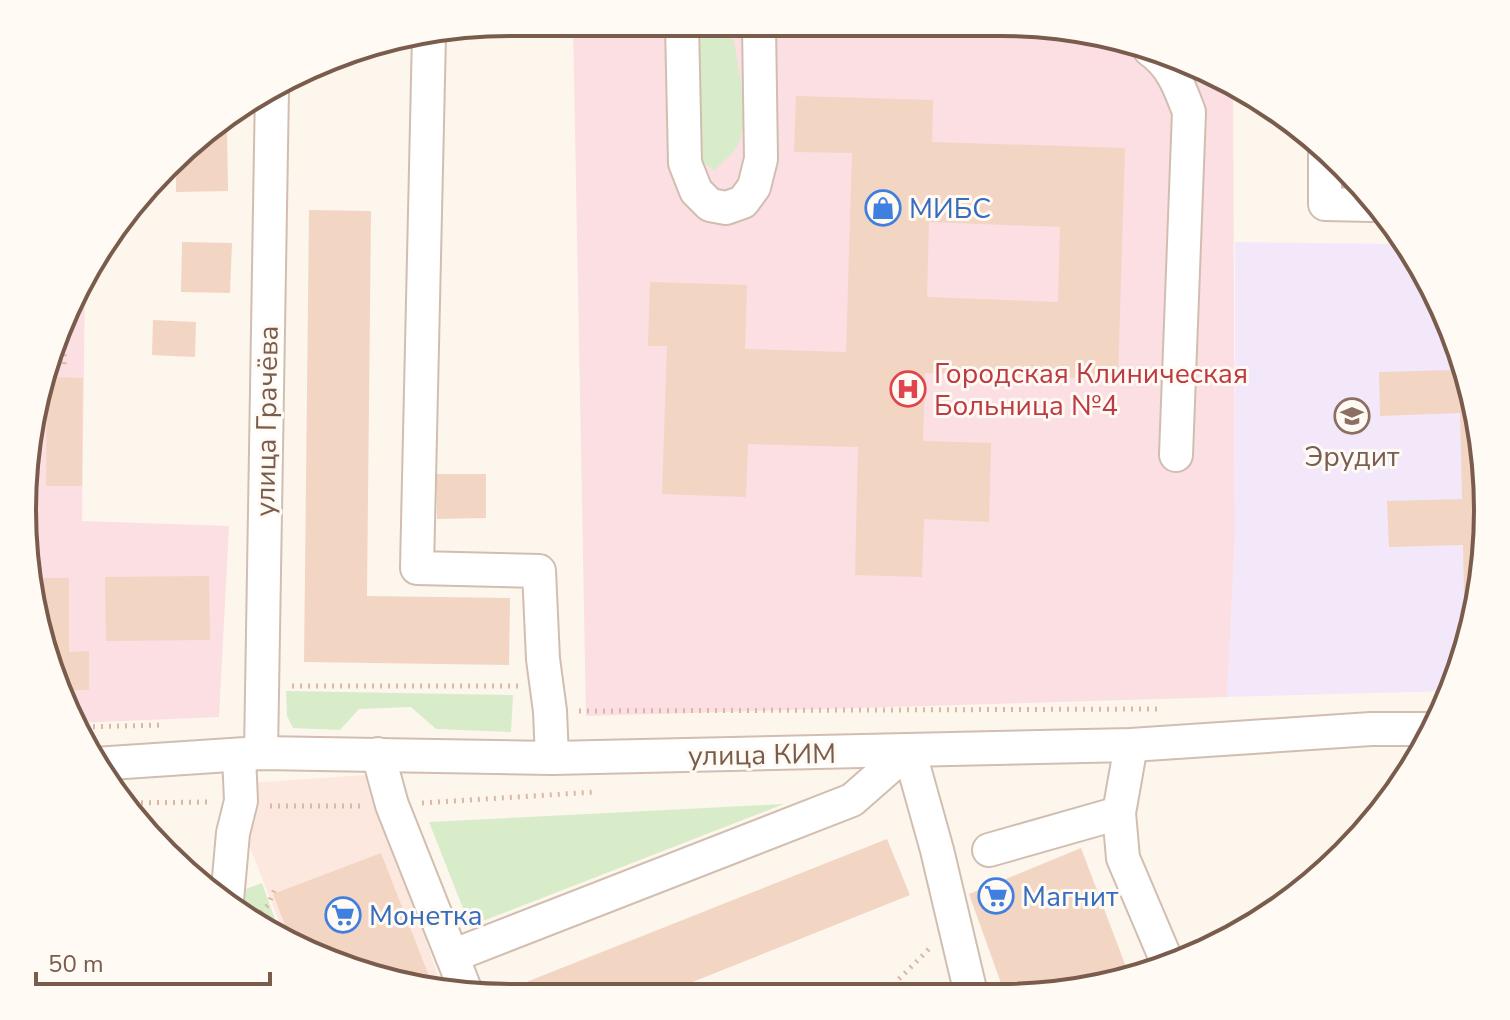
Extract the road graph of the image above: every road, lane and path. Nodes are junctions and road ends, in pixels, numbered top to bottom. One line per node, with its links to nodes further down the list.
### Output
1 (682, 36): 2 (street)
2 (759, 36)
3 (429, 43): 13 (street)
4 (1167, 67): 10 (street)
5 (272, 101): 20 (street, улица Грачёва)
6 (1325, 165): 7 (street)
7 (1362, 205)
8 (64, 349): 9 (path)
9 (59, 366)
10 (1176, 455)
11 (283, 686): 13 (path)
12 (1166, 709): 13 (path)
13 (550, 711): 21 (street)
14 (175, 725): 15 (path)
15 (89, 727)
16 (1420, 729): 17 (street, улица КИМ)
17 (1131, 745): 18 (street, улица КИМ); 23 (street)
18 (909, 750): 21 (street, улица КИМ); 28 (street); 30 (street)
19 (378, 754): 20 (street, улица КИМ); 21 (street, улица КИМ); 30 (street)
20 (250, 755): 22 (street, улица КИМ); 26 (street, улица Грачёва)
21 (552, 758)
22 (110, 763)
23 (1119, 813): 24 (street); 29 (street)
24 (989, 850)
25 (275, 889): 27 (path)
26 (228, 891)
27 (261, 912)
28 (955, 922): 32 (path); 33 (street)
29 (1164, 954)
30 (452, 956): 31 (street)
31 (462, 981)
32 (894, 984)
33 (969, 984)

